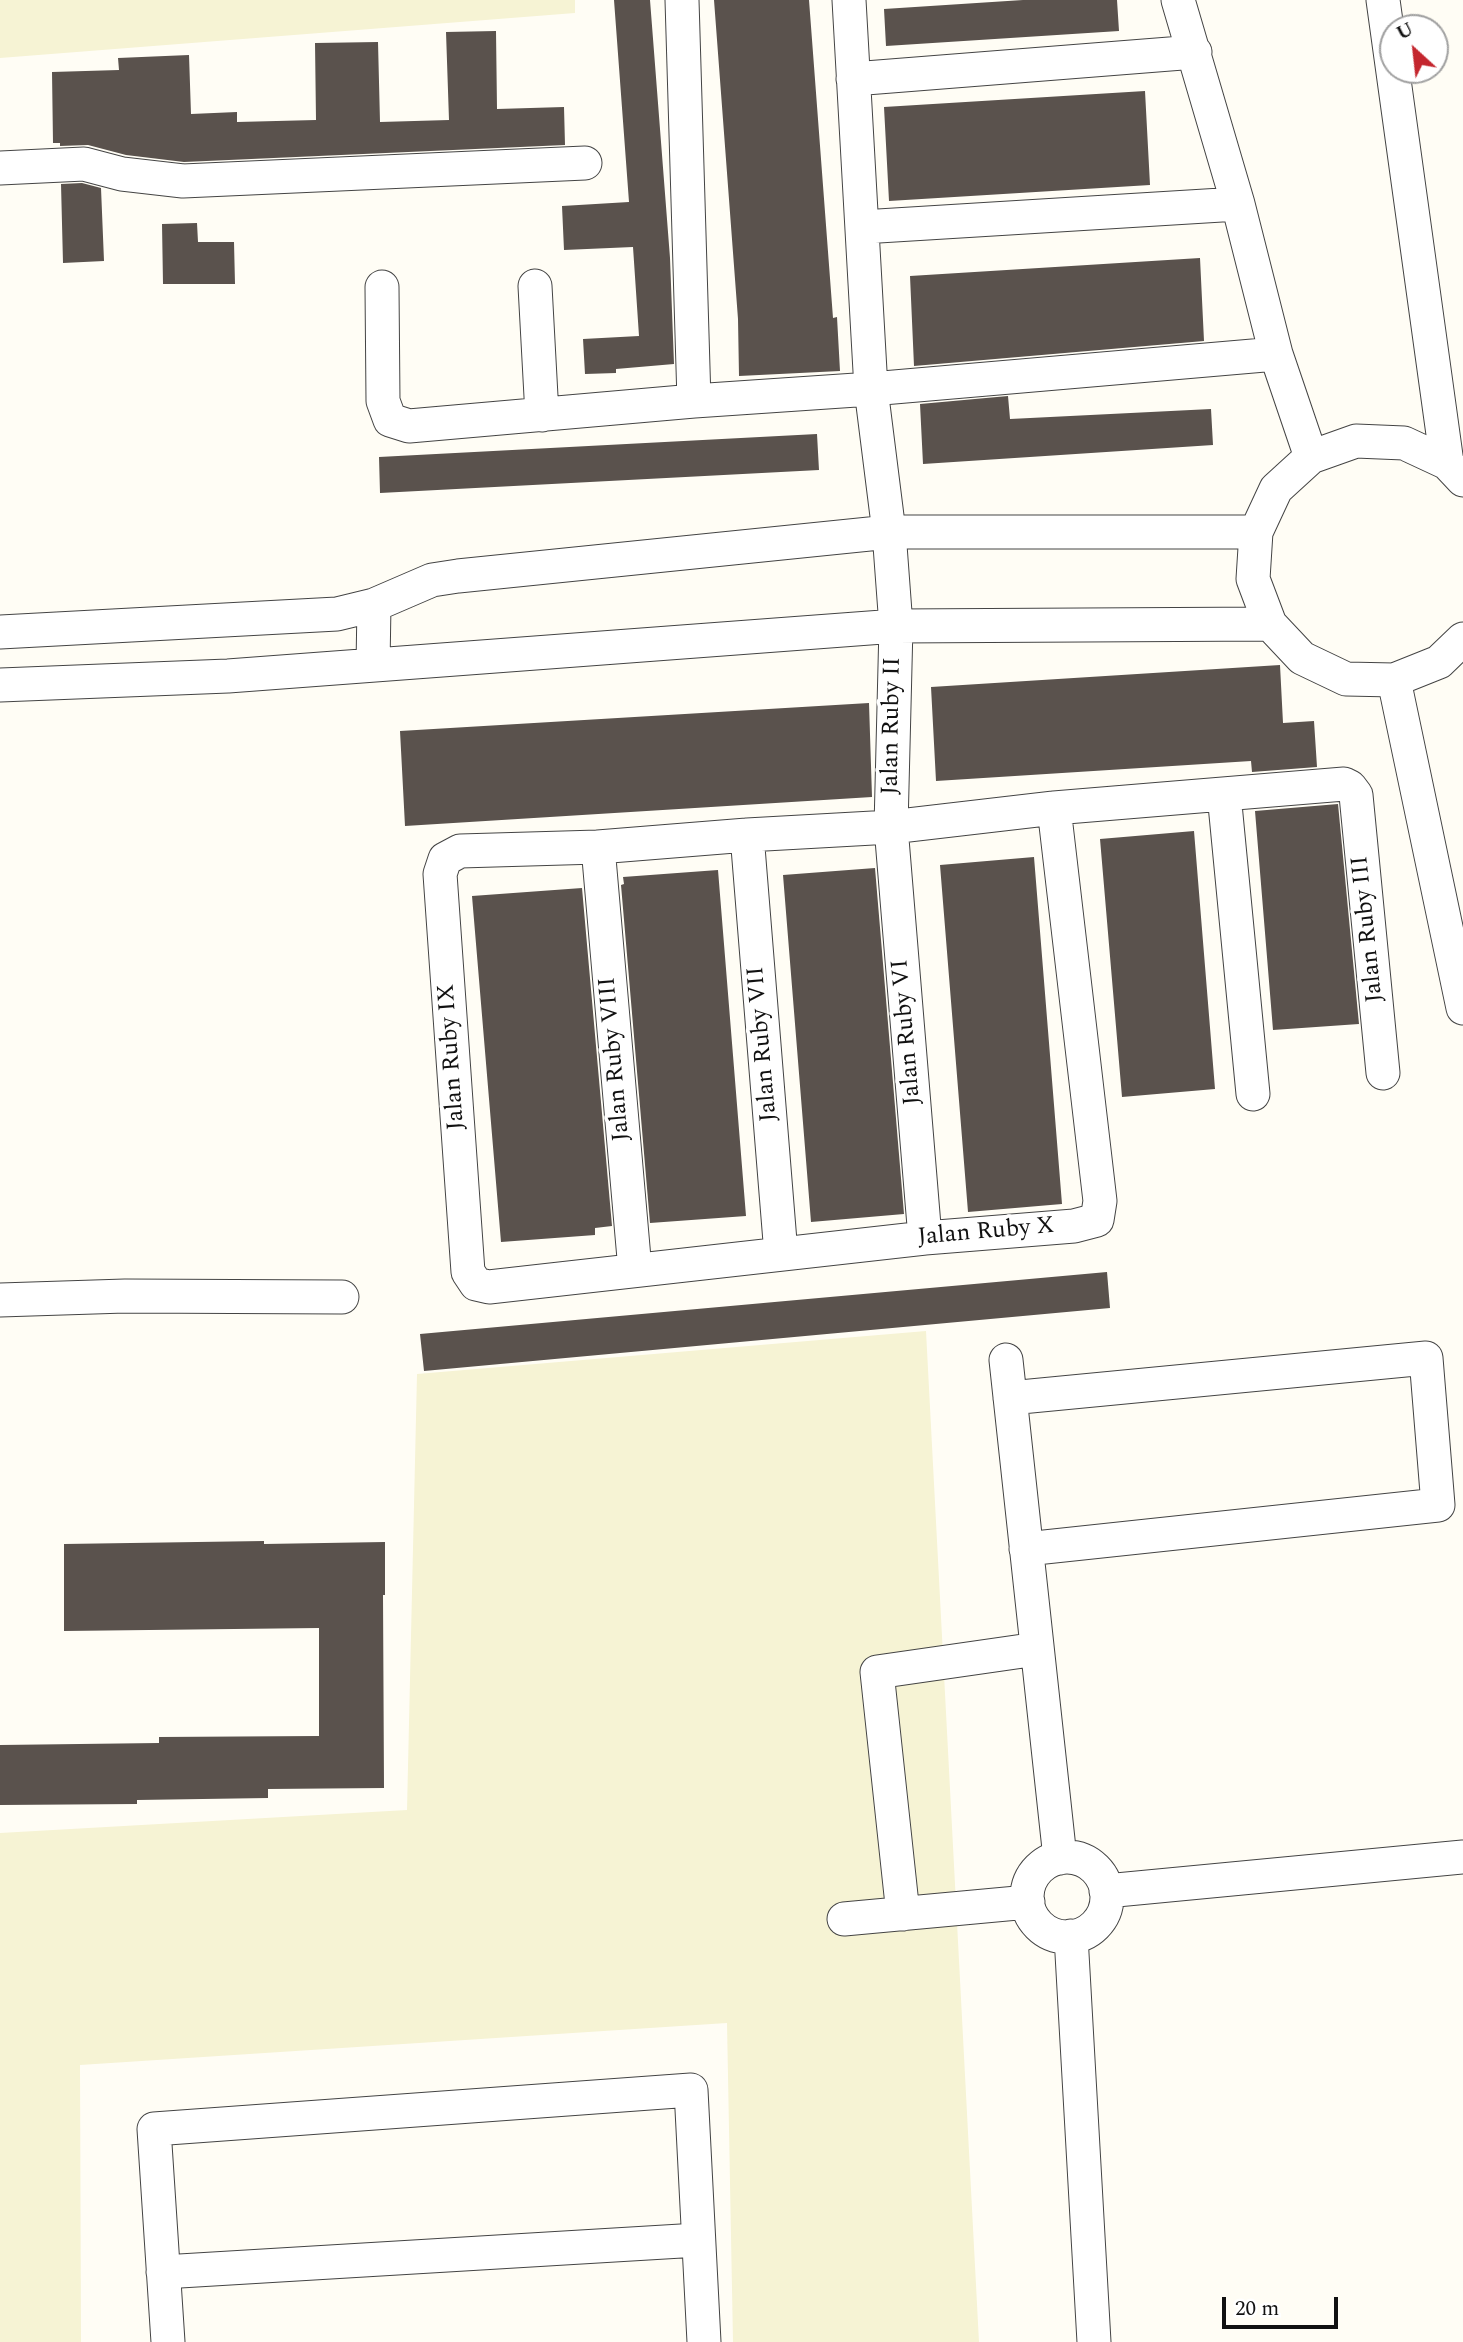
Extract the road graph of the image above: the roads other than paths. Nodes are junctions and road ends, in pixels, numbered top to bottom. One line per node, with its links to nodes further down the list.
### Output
1 (682, 0): 15 (street)
2 (849, 0): 6 (street, Jalan Ruby II)
3 (1178, 0): 5 (street)
4 (1383, 0): 18 (street)
5 (1195, 52): 6 (street); 9 (street)
6 (853, 79): 10 (street, Jalan Ruby II)
7 (584, 163): 8 (street)
8 (0, 168)
9 (1238, 204): 10 (street); 13 (street)
10 (862, 227): 14 (street, Jalan Ruby II)
11 (535, 286): 16 (street)
12 (382, 287): 16 (street)
13 (1276, 354): 14 (street); 17 (street)
14 (871, 389): 15 (street); 19 (street, Jalan Ruby II)
15 (694, 401): 16 (street)
16 (542, 415)
17 (1311, 457): 18 (street); 20 (street)
18 (1455, 472)
19 (889, 532): 20 (street); 21 (street); 23 (street, Jalan Ruby II)
20 (1256, 532): 22 (street)
21 (374, 606): 24 (street); 26 (street)
22 (1270, 624): 23 (street); 27 (street)
23 (896, 626): 26 (street); 31 (street, Jalan Ruby II)
24 (0, 632)
25 (1463, 639): 27 (street)
26 (373, 665): 28 (street)
27 (1394, 680): 34 (street)
28 (0, 685)
29 (1224, 794): 30 (street); 35 (street, Jalan Ruby III); 36 (street)
30 (1054, 808): 31 (street); 37 (street, Jalan Ruby X)
31 (891, 827): 32 (street); 37 (street, Jalan Ruby VI)
32 (747, 835): 33 (street); 38 (street, Jalan Ruby VII)
33 (598, 847): 39 (street, Jalan Ruby VIII); 40 (street, Jalan Ruby IX)
34 (1463, 1008)
35 (1383, 1073)
36 (1253, 1094)
37 (925, 1238): 38 (street, Jalan Ruby X)
38 (781, 1254): 39 (street, Jalan Ruby X)
39 (635, 1270): 40 (street, Jalan Ruby X)
40 (468, 1272)
41 (342, 1297): 42 (street)
42 (0, 1300)
43 (1006, 1360): 44 (street)
44 (1010, 1398): 45 (street); 45 (street)
45 (1026, 1549): 46 (street)
46 (1037, 1649): 48 (street); 51 (street)
47 (1463, 1857): 49 (street)
48 (1060, 1858): 49 (street); 50 (street)
49 (1106, 1891): 53 (street)
50 (1028, 1902): 51 (street); 53 (street)
51 (903, 1914): 52 (street)
52 (844, 1919)
53 (1071, 1936): 58 (street)
54 (698, 2240): 55 (street); 55 (street); 57 (street)
55 (163, 2272): 56 (street)
56 (168, 2342)
57 (704, 2342)
58 (1094, 2342)

